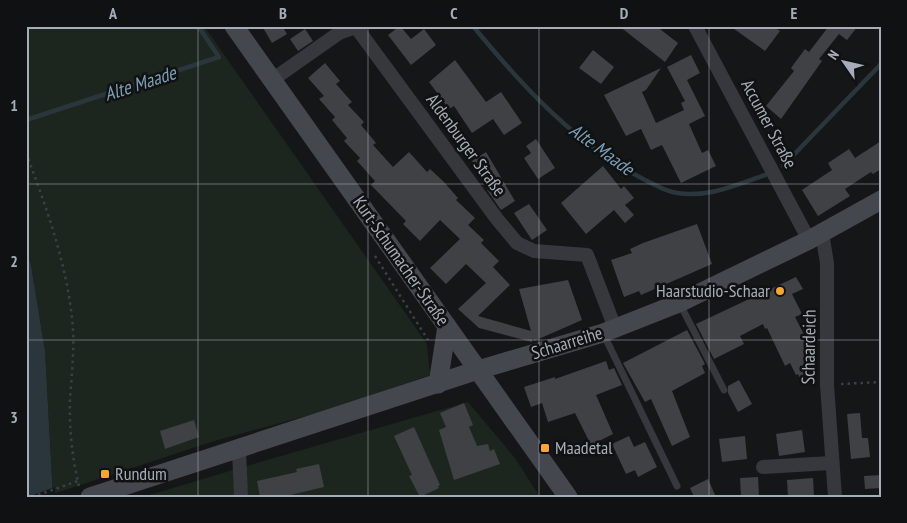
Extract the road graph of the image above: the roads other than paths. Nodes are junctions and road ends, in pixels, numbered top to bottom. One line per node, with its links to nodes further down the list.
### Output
1 (234, 26): 3 (main road, Kurt-Schumacher-Straße)
2 (695, 26): 5 (street, Accumer Straße)
3 (272, 80): 7 (main road, Kurt-Schumacher-Straße); 8 (street, Aldenburger Straße)
4 (881, 200): 5 (main road, Schaarreihe)
5 (816, 236): 6 (main road, Schaarreihe); 13 (street, Schaardeich)
6 (679, 303): 8 (main road, Schaarreihe); 11 (lane)
7 (447, 326): 9 (main road, Kurt-Schumacher-Straße); 10 (main road)
8 (609, 330): 9 (main road, Schaarreihe); 15 (lane)
9 (478, 370): 10 (main road, Schaarreihe); 18 (main road, Kurt-Schumacher-Straße)
10 (438, 384): 12 (main road, Schaarreihe)
11 (724, 390)
12 (239, 450): 16 (main road, Schaarreihe); 17 (street)
13 (831, 463): 14 (street); 19 (street, Schaardeich)
14 (763, 468)
15 (677, 486)
16 (85, 493)
17 (241, 497)
18 (568, 497)
19 (835, 497)

